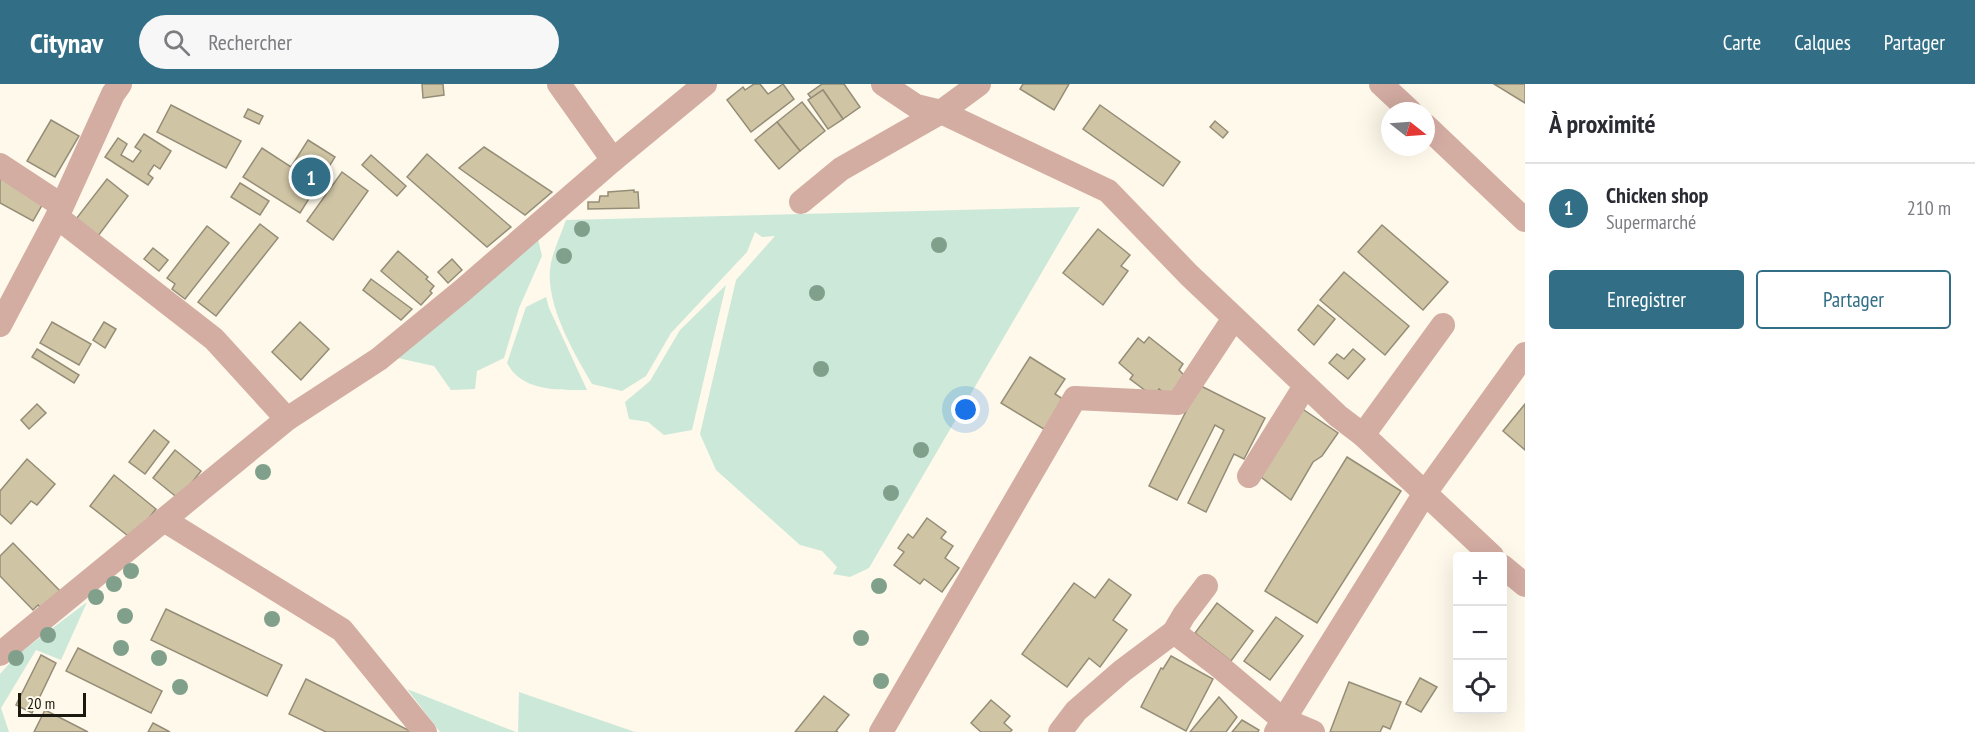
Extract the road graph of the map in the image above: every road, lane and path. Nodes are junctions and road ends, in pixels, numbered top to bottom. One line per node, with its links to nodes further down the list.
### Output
1 (120, 84): 13 (street)
2 (559, 84): 10 (street)
3 (705, 84): 10 (street)
4 (883, 84): 8 (street)
5 (980, 84): 8 (street)
6 (1381, 84): 7 (street)
7 (1400, 102)
8 (941, 112): 12 (street); 15 (street)
9 (1435, 135): 14 (street)
10 (613, 159): 20 (street)
11 (0, 165): 13 (street)
12 (801, 202)
13 (59, 211): 16 (street); 20 (street)
14 (1525, 220)
15 (1234, 318): 19 (street); 33 (street)
16 (0, 325)
17 (1443, 325): 21 (street)
18 (1525, 354): 23 (street)
19 (1305, 386): 21 (street); 22 (street)
20 (287, 419): 24 (street)
21 (1364, 435): 23 (street)
22 (1249, 476)
23 (1425, 494): 25 (street); 31 (street)
24 (164, 520): 30 (street); 32 (street)
25 (1488, 552)
26 (1507, 569): 27 (street)
27 (1525, 585)
28 (1206, 586): 29 (street)
29 (1174, 632): 31 (street); 34 (street)
30 (0, 654)
31 (1279, 725): 35 (street)
32 (425, 732)
33 (881, 732)
34 (1060, 732)
35 (1313, 732)

